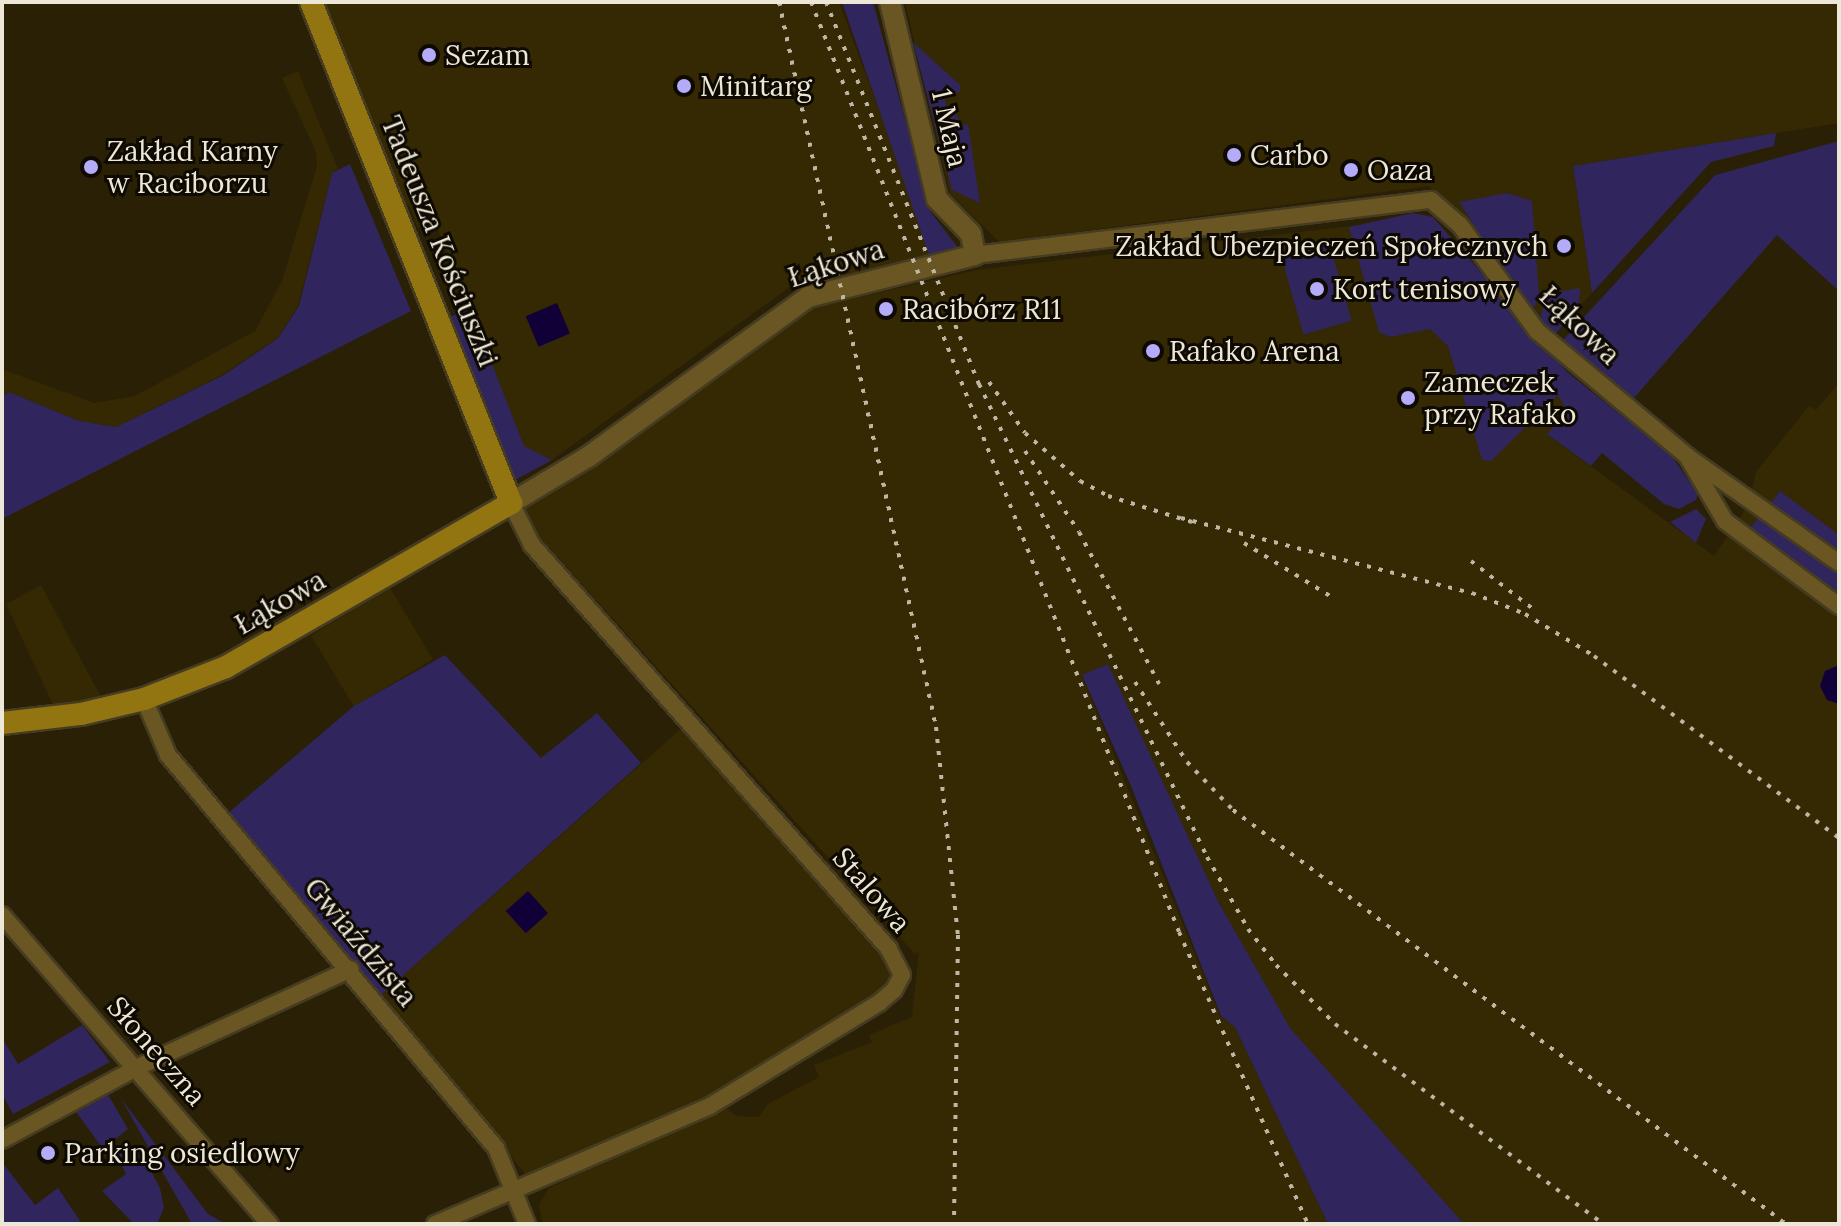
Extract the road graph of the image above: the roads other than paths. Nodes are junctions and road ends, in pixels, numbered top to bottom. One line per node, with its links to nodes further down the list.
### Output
1 (311, 2): 7 (main road, Tadeusza Kościuszki)
2 (890, 2): 3 (street, 1 Maja)
3 (975, 255): 4 (street, Łąkowa); 7 (street, Łąkowa)
4 (1687, 456): 5 (street, Łąkowa); 6 (street, Łąkowa)
5 (1736, 488): 6 (street); 8 (street); 9 (street, Łąkowa)
6 (1712, 498): 8 (street, Łąkowa)
7 (511, 503): 11 (main road, Łąkowa); 17 (street, Stalowa)
8 (1725, 521): 10 (street, Łąkowa)
9 (1839, 563)
10 (1839, 606)
11 (144, 699): 12 (main road, Łąkowa); 14 (street, Gwiaździsta)
12 (2, 723)
13 (2, 915): 15 (street, Słoneczna)
14 (351, 969): 15 (street); 17 (street, Gwiaździsta)
15 (138, 1067): 16 (street); 18 (street, Słoneczna)
16 (2, 1140)
17 (517, 1189): 19 (street); 20 (street, Gwiaździsta)
18 (270, 1224)
19 (435, 1224)
20 (527, 1224)

